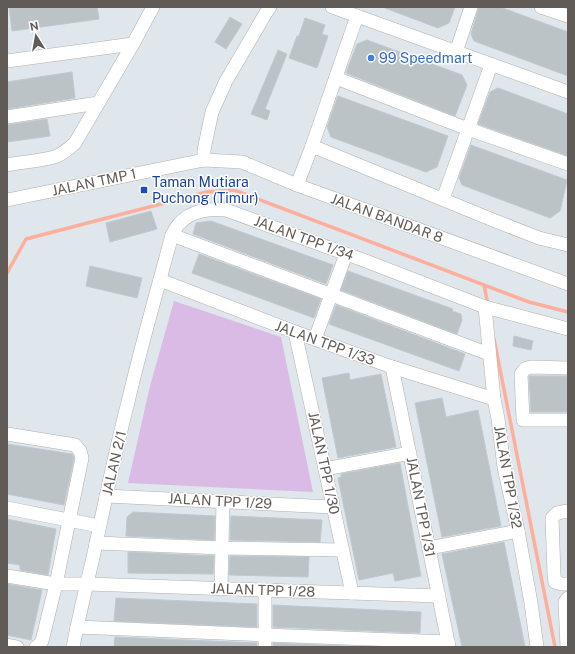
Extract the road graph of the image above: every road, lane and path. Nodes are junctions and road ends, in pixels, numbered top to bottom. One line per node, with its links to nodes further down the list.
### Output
1 (153, 7): 8 (street)
2 (332, 7): 6 (street)
3 (471, 7): 9 (street)
4 (541, 7): 7 (street)
5 (264, 8): 18 (street)
6 (357, 16): 9 (street); 12 (street)
7 (568, 16)
8 (133, 44): 10 (street); 14 (street)
9 (456, 52): 11 (street)
10 (7, 59)
11 (491, 64): 13 (street); 16 (street)
12 (336, 78): 16 (street); 17 (street)
13 (568, 92)
14 (98, 103): 15 (street); 19 (street)
15 (7, 117)
16 (468, 129): 20 (street); 22 (street)
17 (312, 146): 21 (street); 22 (street)
18 (204, 160): 21 (street, JALAN BANDAR 8); 23 (street, JALAN TMP 1)
19 (7, 164)
20 (568, 164)
21 (297, 185): 28 (street, JALAN BANDAR 8)
22 (443, 199): 25 (street)
23 (7, 200)
24 (172, 235): 26 (street, JALAN TPP 1/34); 27 (street, JALAN TPP 1/34); 29 (street)
25 (568, 245)
26 (346, 254): 29 (street); 30 (street, JALAN TPP 1/34)
27 (160, 280): 32 (street, JALAN TPP 1/33); 42 (street, JALAN 2/1)
28 (568, 284)
29 (331, 295): 33 (street); 34 (street)
30 (485, 307): 31 (street, JALAN TPP 1/34); 34 (street, JALAN TPP 1/32)
31 (568, 329)
32 (295, 332): 33 (street, JALAN TPP 1/33); 41 (street, JALAN TPP 1/30)
33 (315, 339): 35 (street, JALAN TPP 1/33)
34 (489, 354): 37 (street, JALAN TPP 1/32)
35 (392, 367): 37 (street, JALAN TPP 1/33); 40 (street, JALAN TPP 1/31)
36 (568, 368): 38 (street)
37 (494, 399): 49 (street, JALAN TPP 1/32)
38 (568, 420)
39 (7, 434): 47 (street)
40 (410, 453): 41 (street); 52 (street, JALAN TPP 1/31)
41 (326, 469): 44 (street, JALAN TPP 1/30)
42 (106, 496): 43 (street, JALAN TPP 1/29); 48 (street, JALAN 2/1)
43 (224, 501): 44 (street, JALAN TPP 1/29); 51 (street)
44 (334, 507): 53 (street, JALAN TPP 1/30)
45 (7, 508): 47 (street)
46 (568, 511): 57 (street)
47 (69, 520): 48 (street); 55 (street)
48 (100, 526): 50 (street, JALAN 2/1)
49 (518, 531): 52 (street); 70 (street, JALAN TPP 1/32)
50 (96, 543): 51 (street); 56 (street, JALAN 2/1)
51 (222, 548): 53 (street); 58 (street)
52 (429, 548): 61 (street, JALAN TPP 1/31)
53 (342, 550): 60 (street, JALAN TPP 1/30)
54 (7, 576): 55 (street, JALAN TPP 1/28)
55 (56, 584): 56 (street, JALAN TPP 1/28); 68 (street)
56 (87, 584): 58 (street, JALAN TPP 1/28); 63 (street, JALAN 2/1)
57 (568, 584)
58 (222, 589): 59 (street, JALAN TPP 1/28)
59 (265, 590): 60 (street, JALAN TPP 1/28); 64 (street)
60 (352, 593): 61 (street, JALAN TPP 1/28)
61 (439, 596): 65 (street, JALAN TPP 1/31)
62 (568, 598): 71 (street)
63 (77, 626): 64 (street); 69 (street, JALAN 2/1)
64 (264, 641): 65 (street)
65 (449, 644)
66 (7, 645): 67 (street)
67 (17, 647)
68 (36, 647)
69 (73, 647)
70 (537, 647)
71 (567, 647)

